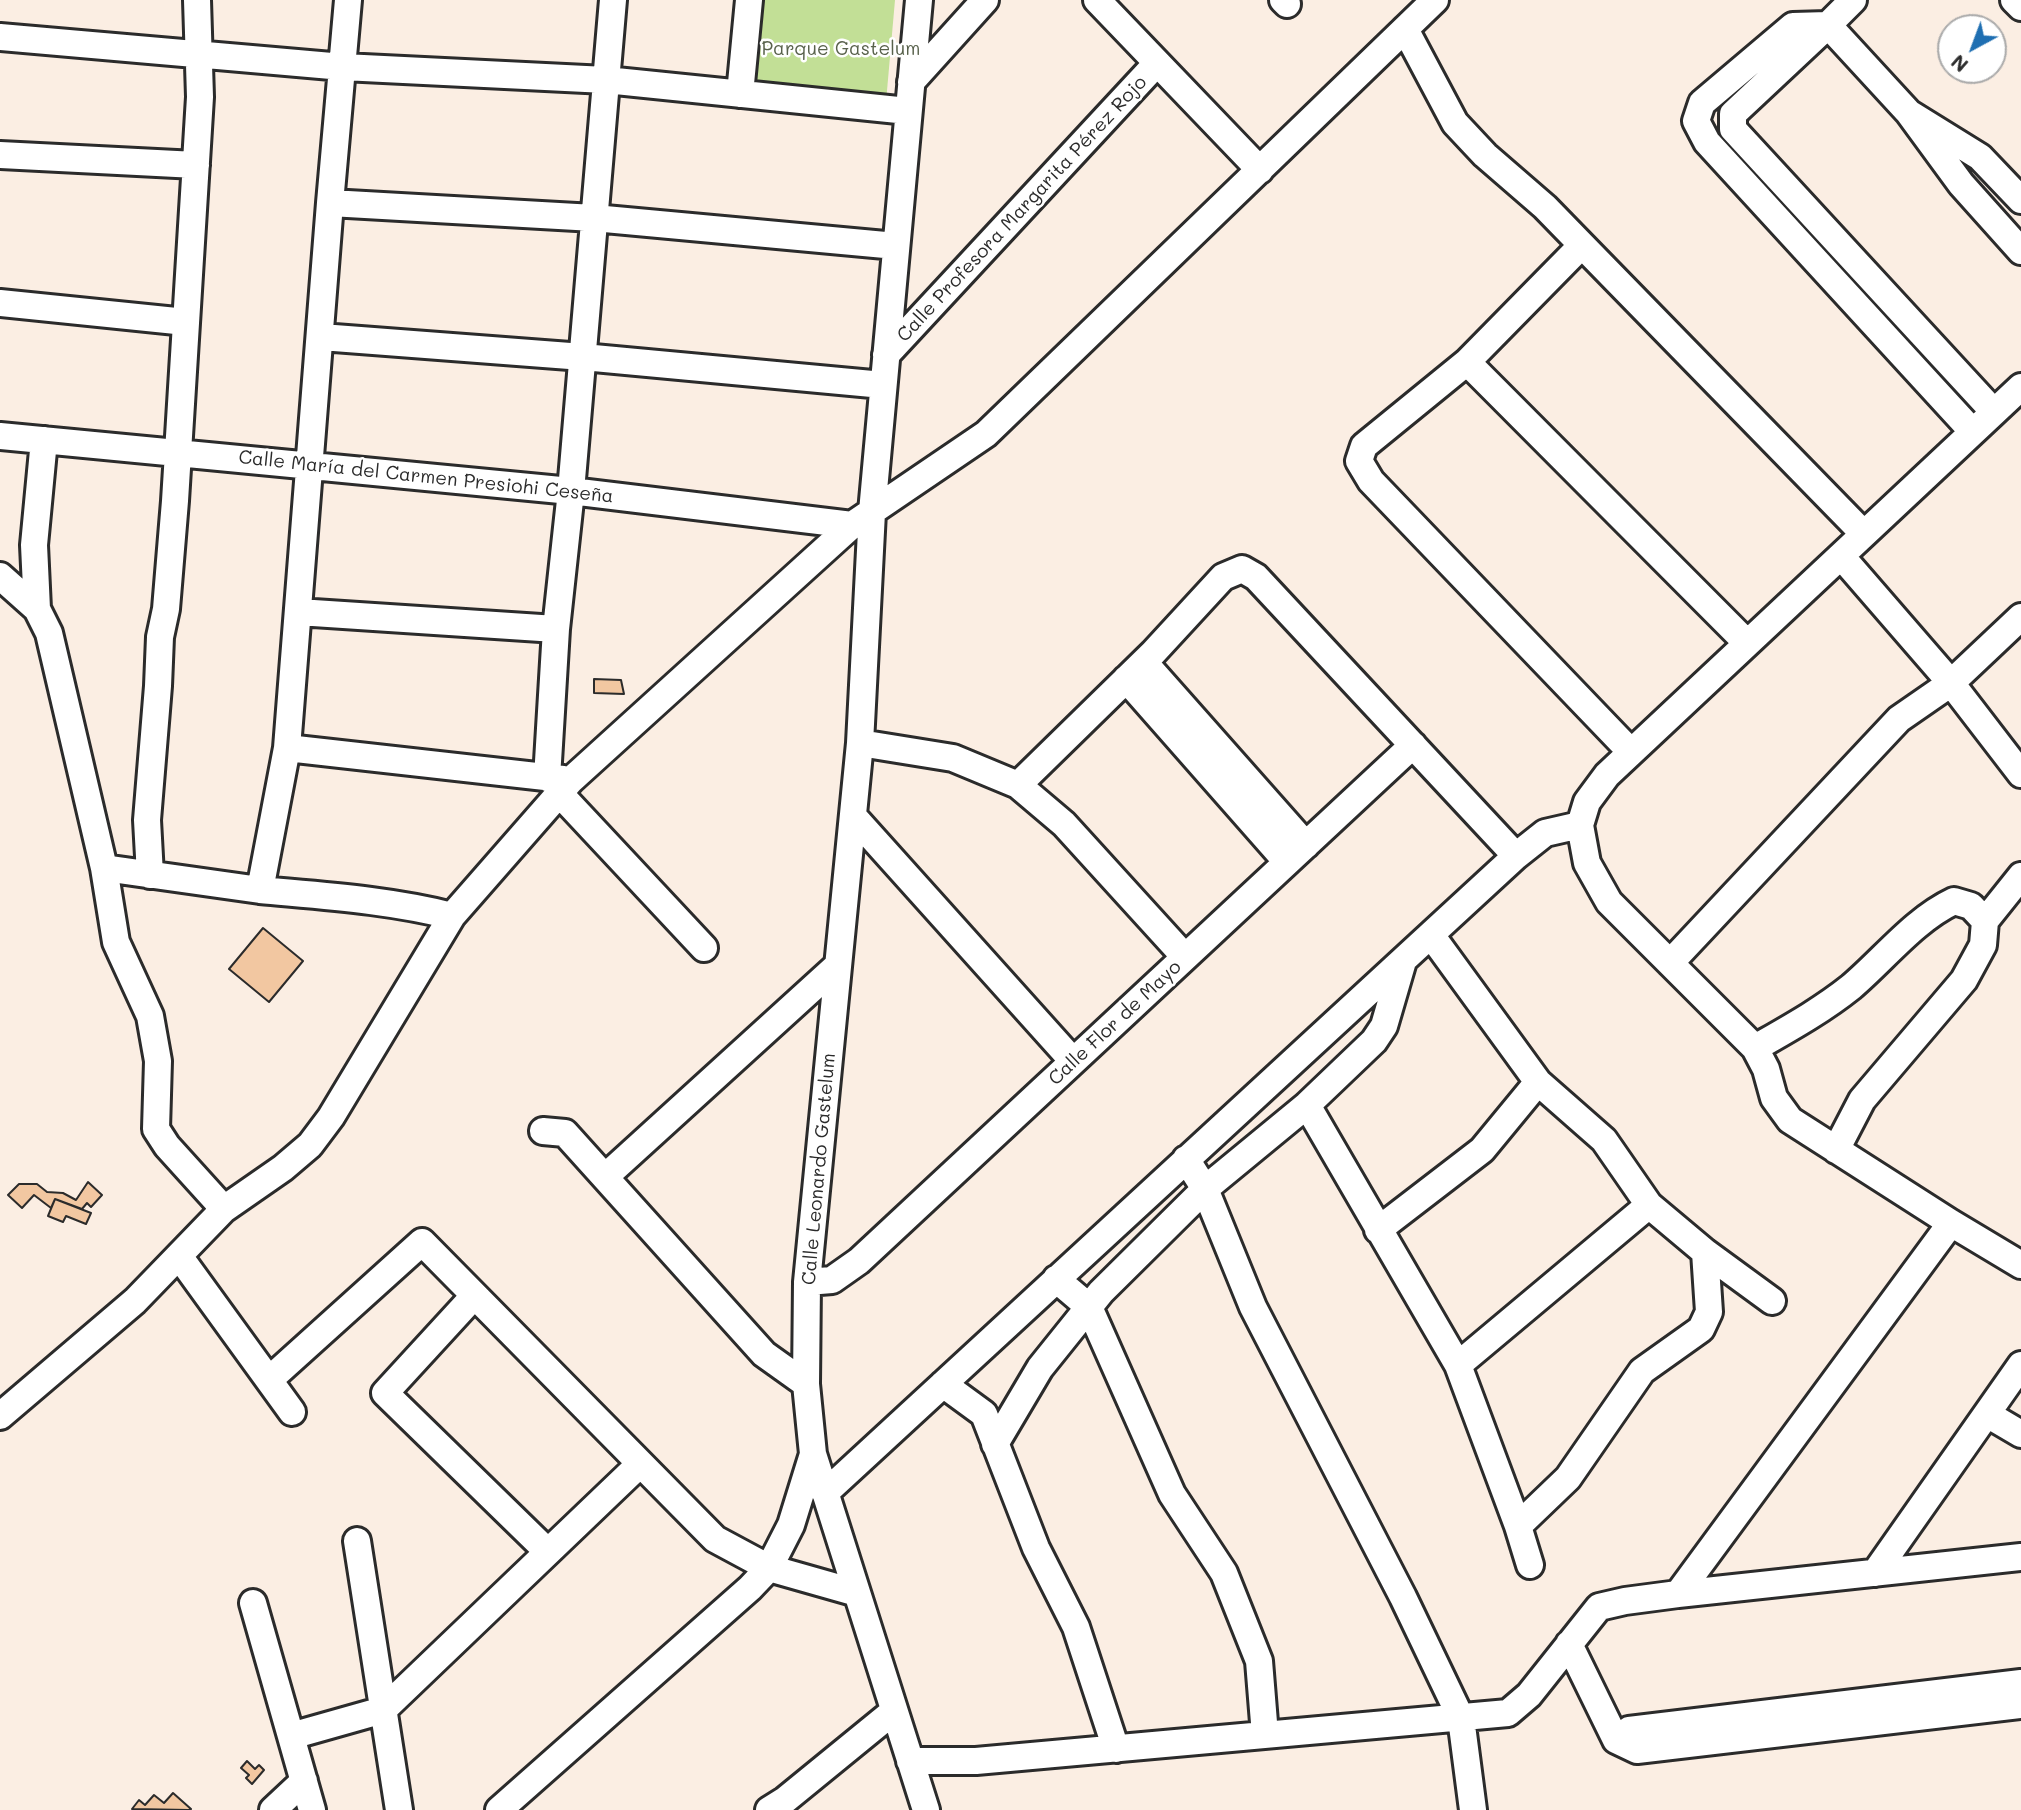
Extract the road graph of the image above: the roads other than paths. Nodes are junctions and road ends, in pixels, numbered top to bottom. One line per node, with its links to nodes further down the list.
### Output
1 (197, 0): 15 (street)
2 (348, 0): 17 (street)
3 (613, 0): 18 (street)
4 (749, 0): 20 (street)
5 (919, 0): 19 (street, Calle Leonardo Gastelum)
6 (985, 0): 19 (street)
7 (1097, 0): 16 (street)
8 (1435, 0): 13 (street)
9 (1853, 0): 12 (street)
10 (2014, 0): 11 (street)
11 (2021, 8)
12 (1828, 25): 22 (street); 40 (street); 41 (street)
13 (1405, 29): 25 (street); 29 (street)
14 (0, 37): 15 (street)
15 (199, 55): 17 (street); 24 (street)
16 (1157, 63): 25 (street); 35 (street, Calle Profesora Margarita Pérez Rojo)
17 (343, 67): 18 (street); 27 (street)
18 (606, 80): 20 (street); 28 (street)
19 (911, 82): 21 (street, Calle Leonardo Gastelum)
20 (740, 94): 21 (street)
21 (908, 111): 30 (street, Calle Leonardo Gastelum)
22 (1909, 113): 26 (street); 31 (street)
23 (0, 155): 24 (street)
24 (196, 165): 33 (street)
25 (1260, 170): 47 (street)
26 (2021, 200)
27 (330, 203): 28 (street); 34 (street)
28 (594, 218): 30 (street); 36 (street)
29 (1583, 245): 37 (street); 48 (street)
30 (896, 247): 35 (street, Calle Leonardo Gastelum)
31 (2021, 251)
32 (0, 303): 33 (street)
33 (186, 322): 44 (street)
34 (320, 337): 36 (street); 45 (street)
35 (886, 355): 38 (street, Calle Leonardo Gastelum)
36 (583, 357): 38 (street); 46 (street)
37 (1467, 362): 55 (street); 61 (street)
38 (883, 385): 47 (street, Calle Leonardo Gastelum)
39 (2021, 387): 40 (street)
40 (1994, 412): 41 (street)
41 (1973, 432): 48 (street)
42 (0, 436): 43 (street, Calle María del Carmen Presiohi Ceseña)
43 (44, 439): 44 (street, Calle María del Carmen Presiohi Ceseña); 51 (street)
44 (178, 452): 45 (street, Calle María del Carmen Presiohi Ceseña); 70 (street)
45 (310, 464): 46 (street, Calle María del Carmen Presiohi Ceseña); 52 (street)
46 (571, 491): 47 (street, Calle María del Carmen Presiohi Ceseña); 54 (street)
47 (862, 519): 58 (street, Calle Leonardo Gastelum); 63 (street)
48 (1864, 534): 49 (street)
49 (1841, 556): 55 (street); 57 (street)
50 (0, 576): 51 (street)
51 (37, 609): 69 (street)
52 (298, 612): 54 (street); 60 (street)
53 (2021, 617): 57 (street)
54 (556, 629): 63 (street)
55 (1747, 643): 61 (street)
56 (1135, 671): 59 (street); 64 (street); 67 (street)
57 (1951, 683): 62 (street); 79 (street)
58 (860, 743): 64 (street); 65 (street, Calle Leonardo Gastelum)
59 (1413, 746): 67 (street, Calle Flor de Mayo); 68 (street)
60 (287, 748): 63 (street); 72 (street)
61 (1631, 752): 66 (street)
62 (2021, 774)
63 (559, 784): 73 (street); 76 (street)
64 (1018, 785): 77 (street)
65 (853, 816): 80 (street, Calle Leonardo Gastelum); 82 (street)
66 (1580, 825): 68 (street); 79 (street)
67 (1297, 853): 77 (street, Calle Flor de Mayo)
68 (1516, 856): 75 (street)
69 (104, 868): 70 (street); 91 (street)
70 (150, 874): 72 (street)
71 (2021, 876): 74 (street)
72 (260, 890): 73 (street)
73 (452, 916): 91 (street)
74 (1985, 921): 81 (street); 86 (street)
75 (1431, 935): 78 (street); 83 (street)
76 (704, 948)
77 (1185, 957): 82 (street, Calle Flor de Mayo)
78 (1404, 959): 84 (street); 87 (street)
79 (1670, 963): 81 (street)
80 (838, 965): 88 (street); 98 (street, Calle Leonardo Gastelum)
81 (1755, 1048): 86 (street)
82 (1073, 1061): 98 (street, Calle Flor de Mayo)
83 (1538, 1082): 90 (street); 93 (street)
84 (1307, 1105): 89 (street); 93 (street)
85 (543, 1131): 88 (street)
86 (1836, 1150): 92 (street)
87 (1186, 1159): 89 (street); 97 (street)
88 (605, 1177): 105 (street)
89 (1205, 1189): 101 (street); 130 (street)
90 (1649, 1205): 94 (street); 102 (street)
91 (224, 1209): 95 (street)
92 (1951, 1223): 96 (street); 123 (street)
93 (1378, 1230): 102 (street)
94 (1705, 1252): 100 (street); 115 (street)
95 (179, 1256): 104 (street); 109 (street)
96 (2021, 1265)
97 (1056, 1279): 101 (street); 106 (street)
98 (807, 1282): 105 (street, Calle Leonardo Gastelum)
99 (474, 1296): 104 (street); 113 (street); 117 (street)
100 (1772, 1301)
101 (1088, 1307): 111 (street); 131 (street)
102 (1458, 1365): 115 (street)
103 (2021, 1365): 108 (street)
104 (269, 1380): 107 (street)
105 (806, 1384): 112 (street, Calle Leonardo Gastelum)
106 (943, 1384): 111 (street); 114 (street)
107 (292, 1412)
108 (1987, 1414): 110 (street); 121 (street)
109 (0, 1416)
110 (2021, 1433)
111 (995, 1444): 134 (street)
112 (813, 1454): 114 (street, Calle Leonardo Gastelum); 120 (street)
113 (640, 1464): 117 (street); 120 (street)
114 (825, 1493): 122 (street, Calle Leonardo Gastelum)
115 (1518, 1526): 119 (street)
116 (357, 1541): 128 (street)
117 (548, 1552): 128 (street)
118 (2021, 1557): 121 (street)
119 (1530, 1565)
120 (769, 1568): 122 (street); 140 (street)
121 (1875, 1573): 123 (street)
122 (857, 1593): 129 (street, Calle Leonardo Gastelum)
123 (1678, 1594): 125 (street)
124 (253, 1603): 132 (street)
125 (1569, 1644): 130 (street); 133 (street)
126 (2021, 1683): 133 (street)
127 (2021, 1706): 133 (street)
128 (383, 1710): 132 (street); 139 (street)
129 (894, 1711): 135 (street, Calle Leonardo Gastelum); 141 (street)
130 (1461, 1718): 131 (street); 143 (street)
131 (1265, 1735): 134 (street)
132 (291, 1736): 136 (street)
133 (1616, 1740)
134 (1115, 1749): 135 (street)
135 (910, 1761): 142 (street, Calle Leonardo Gastelum)
136 (304, 1781): 137 (street); 138 (street)
137 (273, 1810)
138 (312, 1810)
139 (399, 1810)
140 (499, 1810)
141 (769, 1810)
142 (926, 1810)
143 (1473, 1810)

